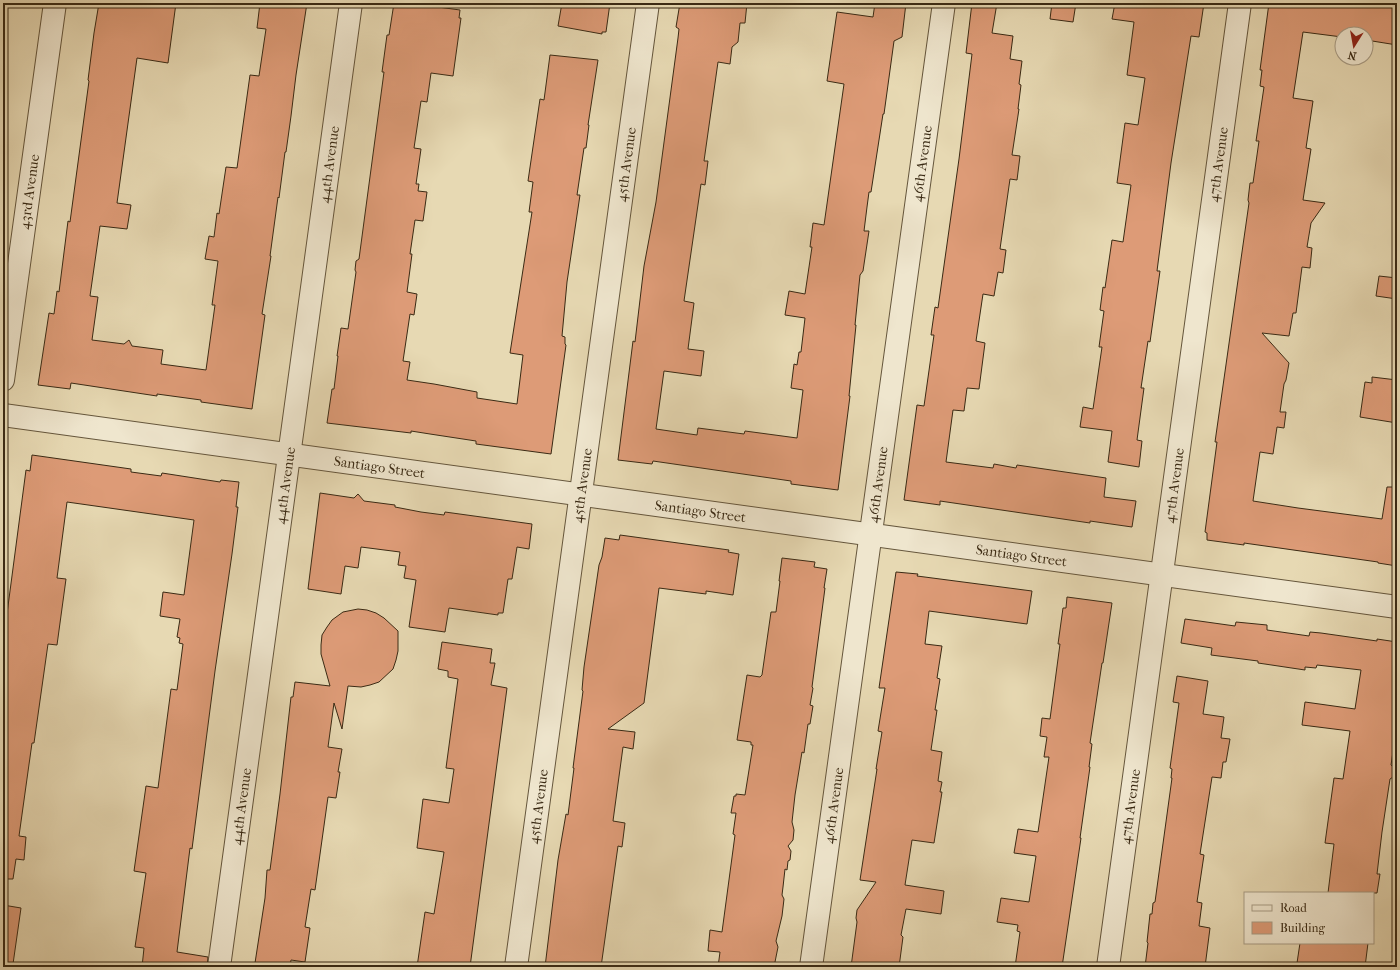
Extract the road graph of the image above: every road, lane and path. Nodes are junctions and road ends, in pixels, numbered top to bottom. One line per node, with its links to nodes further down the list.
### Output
1 (55, 3): 6 (street, 43rd Avenue)
2 (351, 3): 8 (street, 44th Avenue)
3 (648, 3): 9 (street, 45th Avenue)
4 (944, 3): 10 (street, 46th Avenue)
5 (1240, 3): 11 (street, 47th Avenue)
6 (3, 380)
7 (3, 415): 8 (street, Santiago Street)
8 (289, 454): 9 (street, Santiago Street); 13 (street, 44th Avenue)
9 (580, 494): 10 (street, Santiago Street); 14 (street, 45th Avenue)
10 (871, 534): 11 (street, Santiago Street); 15 (street, 46th Avenue)
11 (1162, 574): 12 (street, Santiago Street); 16 (street, 47th Avenue)
12 (1397, 606)
13 (219, 967)
14 (516, 967)
15 (811, 967)
16 (1108, 967)

